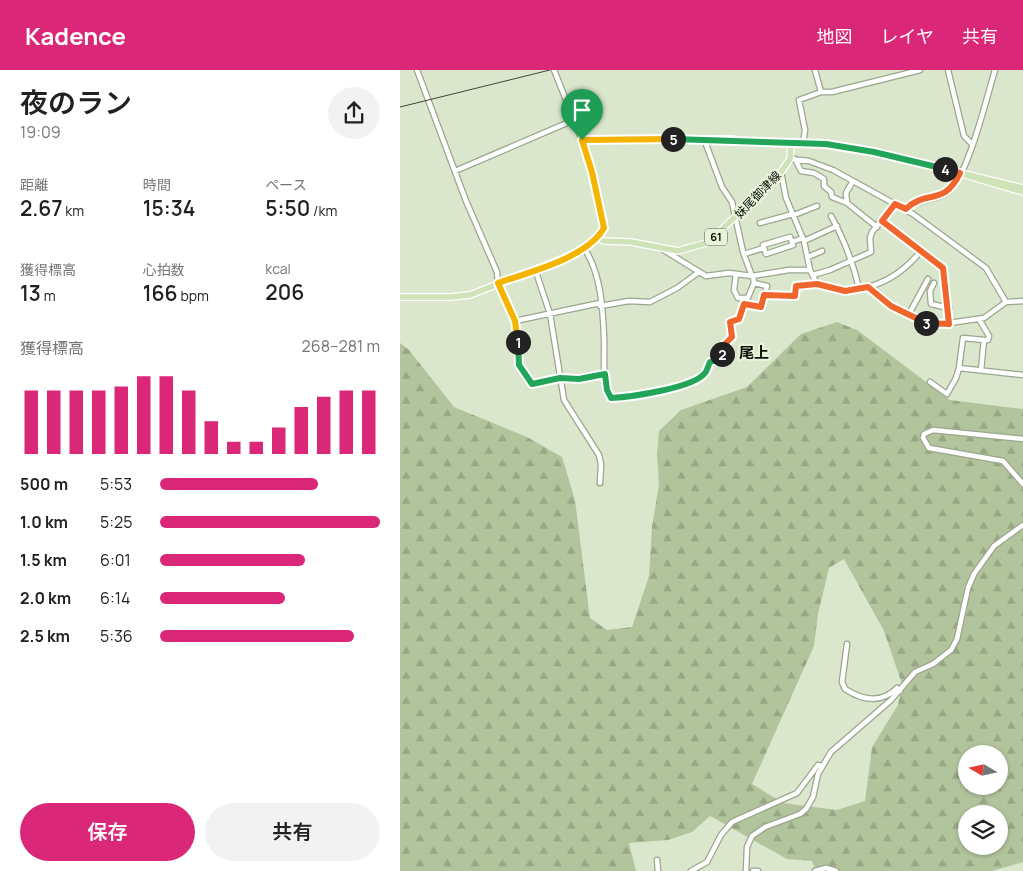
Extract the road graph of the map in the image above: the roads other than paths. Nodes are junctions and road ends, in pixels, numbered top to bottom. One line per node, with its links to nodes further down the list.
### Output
1 (417, 70): 15 (street)
2 (816, 70): 7 (street)
3 (920, 70): 7 (street)
4 (948, 70): 13 (street)
5 (995, 70): 13 (street)
6 (555, 72): 8 (street)
7 (821, 92): 12 (street)
8 (574, 120): 10 (street); 15 (street)
9 (704, 139): 10 (main road); 11 (main road); 27 (street)
10 (582, 140): 32 (main road)
11 (791, 143): 12 (main road); 14 (main road, 妹尾御津線)
12 (803, 143): 17 (main road)
13 (972, 144): 17 (street)
14 (792, 159): 16 (main road, 妹尾御津線 / 61); 18 (street); 21 (street)
15 (455, 171): 49 (street)
16 (781, 172): 25 (street); 27 (main road, 妹尾御津線 / 61)
17 (960, 173): 19 (main road); 20 (main road); 24 (street)
18 (853, 181): 21 (street); 22 (street)
19 (1023, 188)
20 (1023, 192)
21 (847, 202): 31 (street)
22 (895, 204): 24 (street); 28 (street)
23 (817, 206): 25 (street)
24 (906, 209): 59 (street)
25 (793, 214): 29 (street); 33 (street)
26 (831, 216): 30 (street)
27 (734, 219): 36 (main road, 妹尾御津線 / 61); 40 (street)
28 (882, 221): 31 (street); 39 (street)
29 (760, 223)
30 (836, 226): 33 (street); 42 (street)
31 (877, 227): 42 (street)
32 (597, 237): 35 (main road); 36 (main road, 妹尾御津線 / 61)
33 (803, 239): 34 (street); 41 (street)
34 (792, 242): 37 (street); 37 (street)
35 (584, 248): 43 (main road); 61 (street)
36 (662, 248): 44 (street)
37 (764, 248): 40 (street)
38 (822, 251): 41 (street)
39 (921, 251): 53 (street); 62 (street)
40 (744, 254): 47 (street)
41 (808, 257): 45 (street)
42 (851, 261): 45 (street); 54 (street)
43 (535, 270): 49 (main road); 63 (street)
44 (699, 272): 46 (street); 61 (street)
45 (811, 272): 47 (street); 52 (street)
46 (736, 274): 47 (street); 57 (street)
47 (752, 276): 50 (street)
48 (928, 279): 64 (street)
49 (498, 283): 56 (main road); 66 (street)
50 (754, 283): 55 (street); 57 (street)
51 (934, 283): 62 (street)
52 (817, 284): 54 (street); 55 (street)
53 (868, 287): 54 (street); 64 (street)
54 (859, 288)
55 (764, 295): 60 (street)
56 (400, 296)
57 (747, 298): 60 (street)
58 (1023, 301): 59 (street)
59 (1006, 302): 65 (street)
60 (744, 304): 71 (street)
61 (600, 305): 63 (street); 71 (street)
62 (949, 308): 67 (street)
63 (550, 314): 66 (street); 73 (street)
64 (909, 314): 67 (street)
65 (979, 319): 67 (street); 68 (street)
66 (515, 321): 73 (street)
67 (949, 324)
68 (984, 340): 69 (street); 70 (street)
69 (959, 368): 70 (street); 74 (street)
70 (981, 370): 72 (street)
71 (605, 374): 73 (street)
72 (1023, 375)
73 (560, 379): 76 (street)
74 (930, 382)
75 (1023, 439): 77 (street)
76 (600, 482)
77 (1023, 484)
78 (1023, 525): 80 (street)
79 (847, 644): 80 (street)
80 (900, 691): 81 (street)
81 (822, 766): 84 (street); 85 (street)
82 (657, 860): 83 (street)
83 (658, 871)
84 (691, 871)
85 (746, 871)
86 (753, 871): 87 (street)
87 (758, 871)
88 (815, 871): 89 (street)
89 (836, 871)

